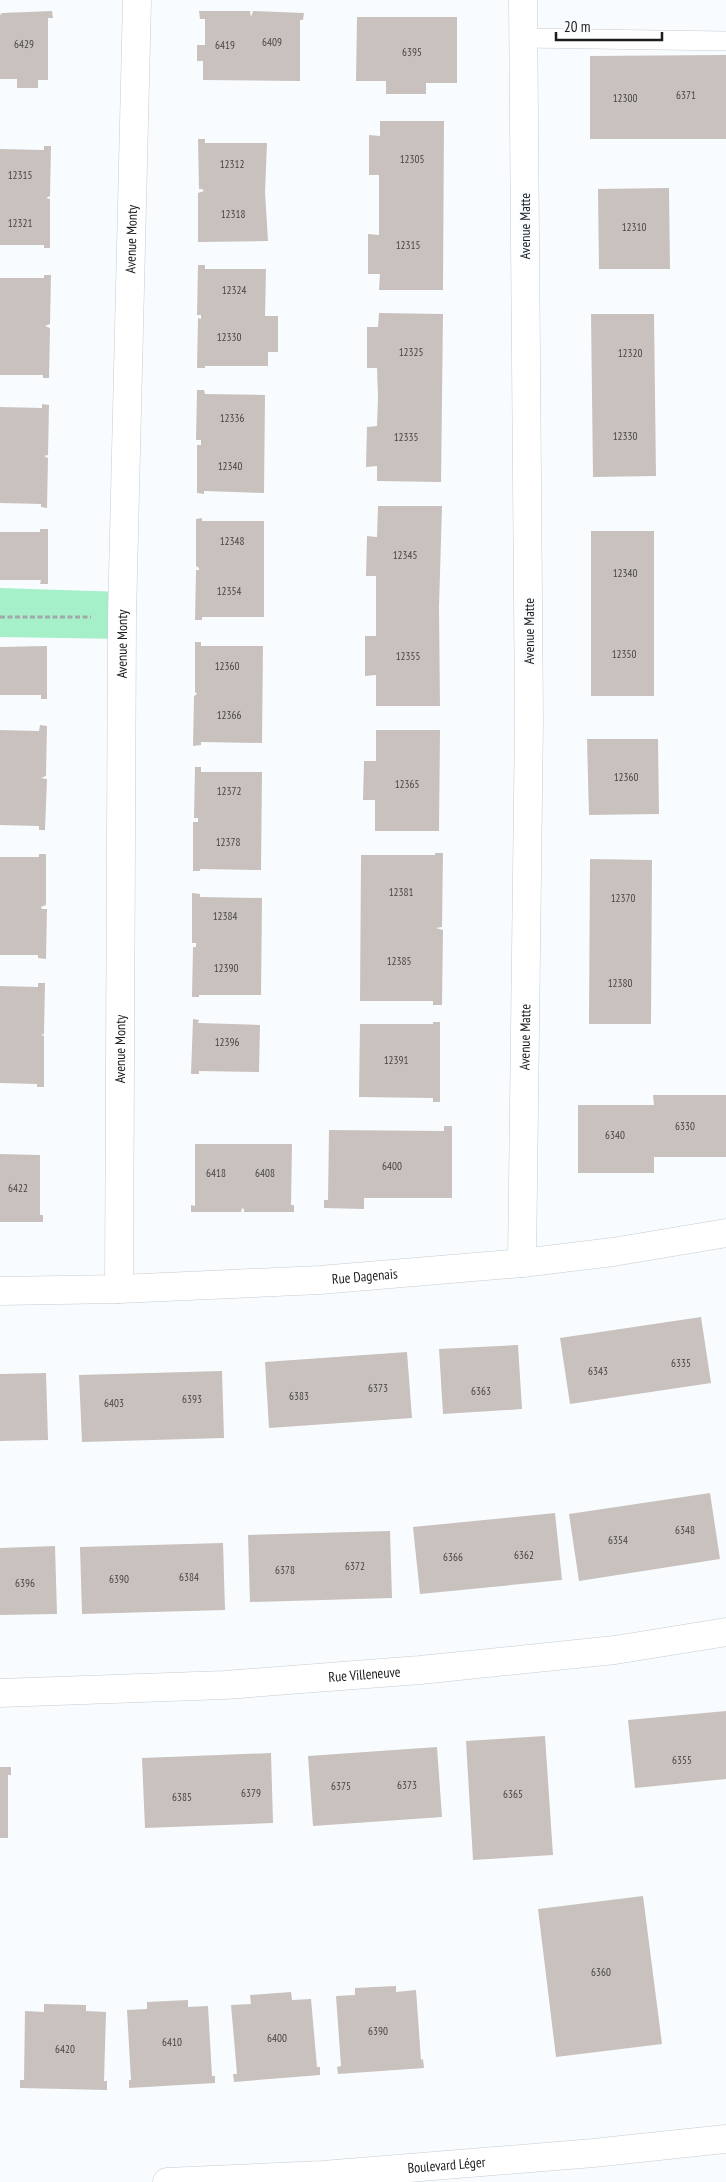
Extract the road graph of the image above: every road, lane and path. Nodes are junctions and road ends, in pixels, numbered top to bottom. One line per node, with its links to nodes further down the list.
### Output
1 (138, 0): 6 (street, Avenue Monty)
2 (523, 0): 3 (street, Avenue Matte)
3 (524, 38): 4 (lane); 8 (street, Avenue Matte)
4 (726, 41)
5 (0, 617): 6 (path)
6 (122, 617): 9 (street, Avenue Monty)
7 (726, 1233): 8 (street, Rue Dagenais)
8 (522, 1263): 9 (street, Rue Dagenais)
9 (118, 1289): 10 (street, Rue Dagenais)
10 (0, 1291)
11 (726, 1632): 12 (street, Rue Villeneuve)
12 (0, 1693)
13 (726, 2139): 14 (street, Boulevard Léger)
14 (167, 2182)

